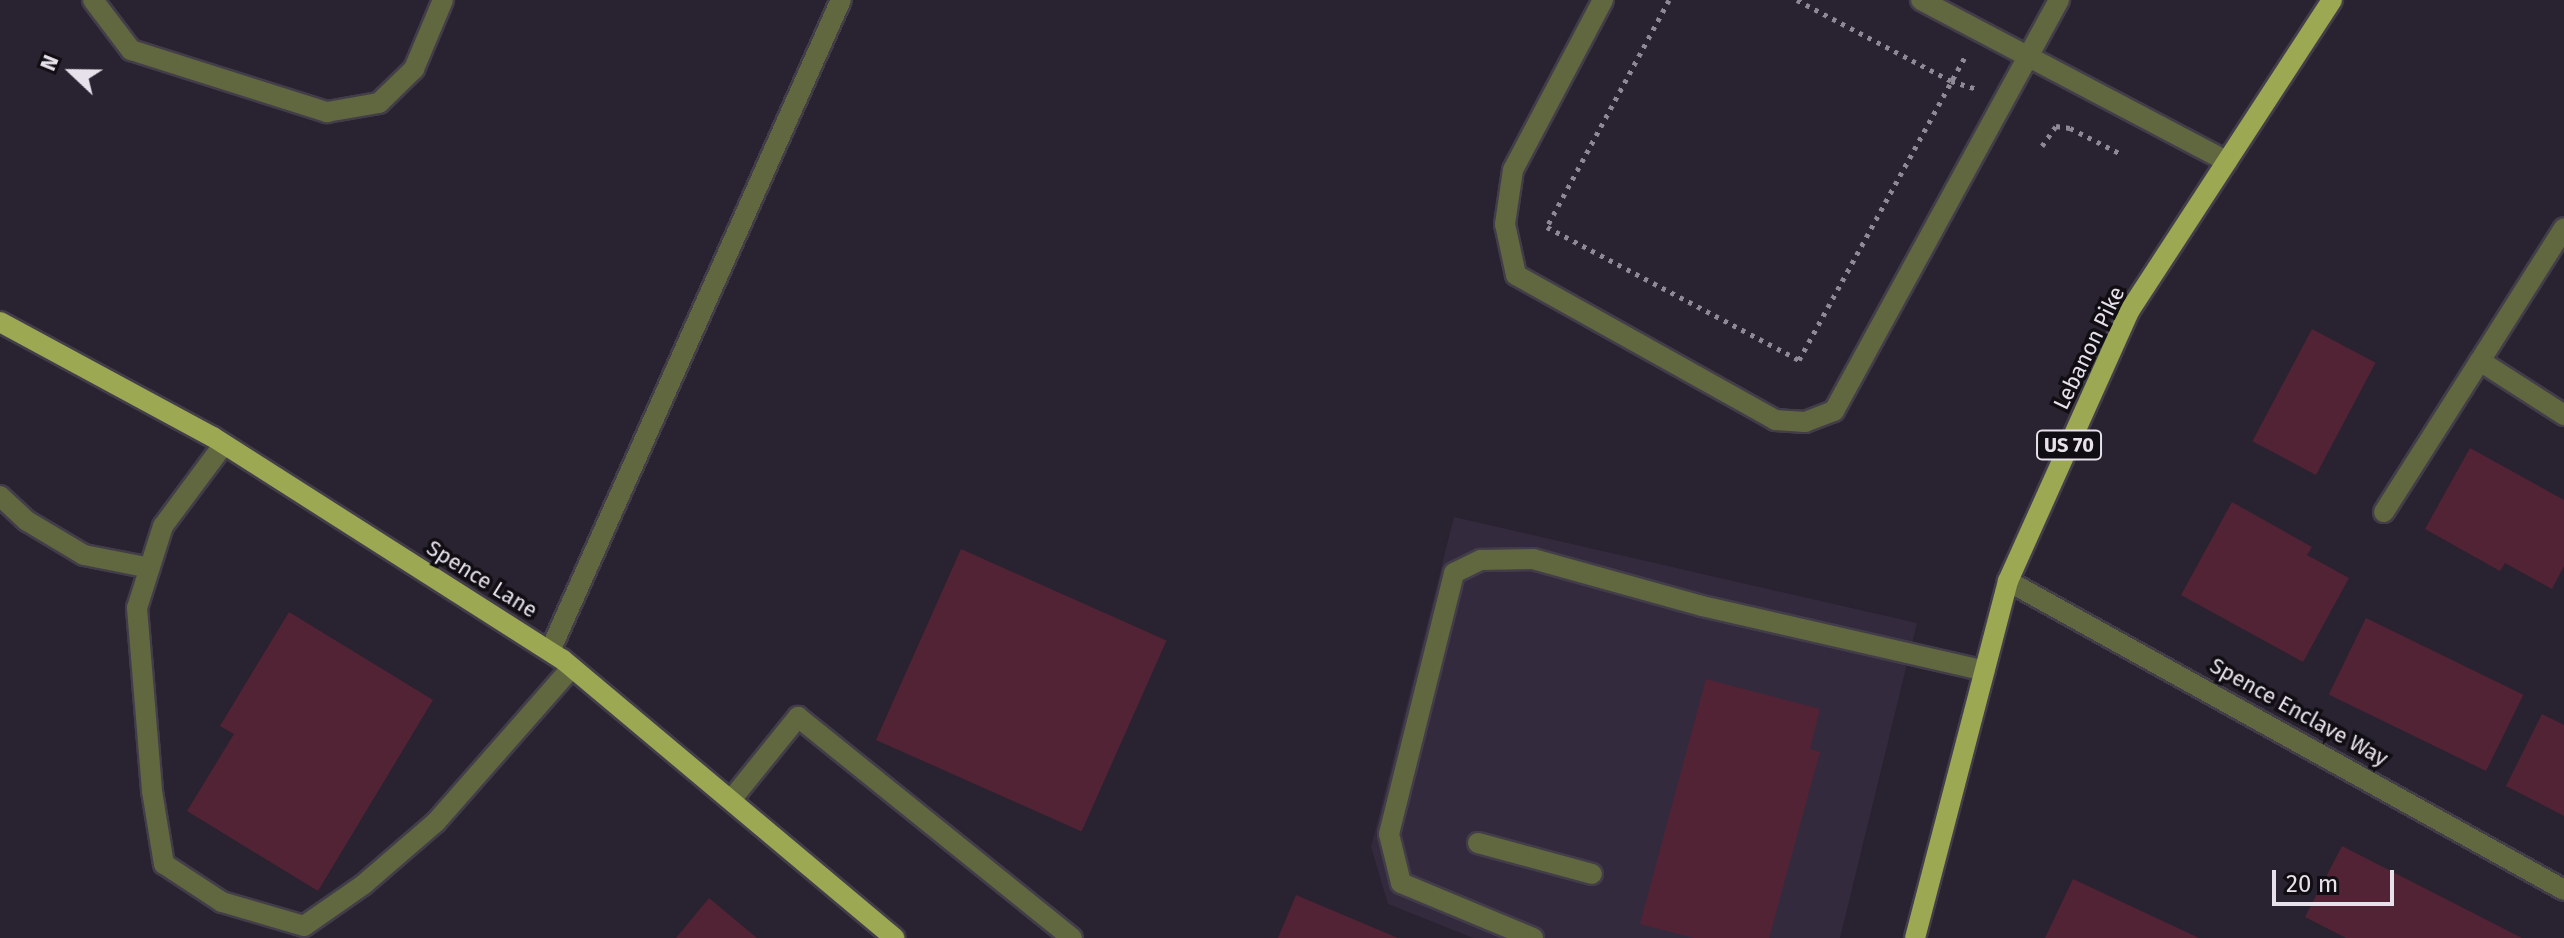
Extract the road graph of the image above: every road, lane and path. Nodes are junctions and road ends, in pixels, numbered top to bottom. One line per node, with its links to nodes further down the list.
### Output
1 (93, 0): 2 (street)
2 (443, 0)
3 (841, 0): 26 (street)
4 (1603, 0): 11 (street)
5 (1669, 0): 12 (path)
6 (1797, 0): 12 (path)
7 (1921, 0): 11 (street)
8 (2059, 0): 11 (street)
9 (2332, 0): 16 (main road, Lebanon Pike / US 70)
10 (1967, 53): 12 (path)
11 (2028, 57): 16 (street)
12 (1951, 81): 13 (path)
13 (1989, 92)
14 (2042, 146): 15 (path)
15 (2123, 155)
16 (2227, 161): 25 (main road, Lebanon Pike / US 70)
17 (2564, 228): 19 (street)
18 (0, 322): 21 (main road, Spence Lane)
19 (2480, 361): 20 (street); 23 (street)
20 (2564, 415)
21 (224, 444): 24 (street); 26 (main road, Spence Lane)
22 (0, 496): 24 (street)
23 (2384, 512)
24 (150, 568): 27 (street)
25 (2008, 581): 28 (main road, Lebanon Pike / US 70); 32 (street, Spence Enclave Way)
26 (550, 651): 27 (main road, Spence Lane)
27 (572, 667): 29 (main road, Spence Lane)
28 (1985, 671): 35 (street); 36 (main road, Lebanon Pike / US 70)
29 (731, 800): 33 (main road, Spence Lane); 34 (street)
30 (1478, 843): 31 (street)
31 (1592, 874)
32 (2564, 890)
33 (895, 938)
34 (1072, 938)
35 (1533, 938)
36 (1915, 938)

